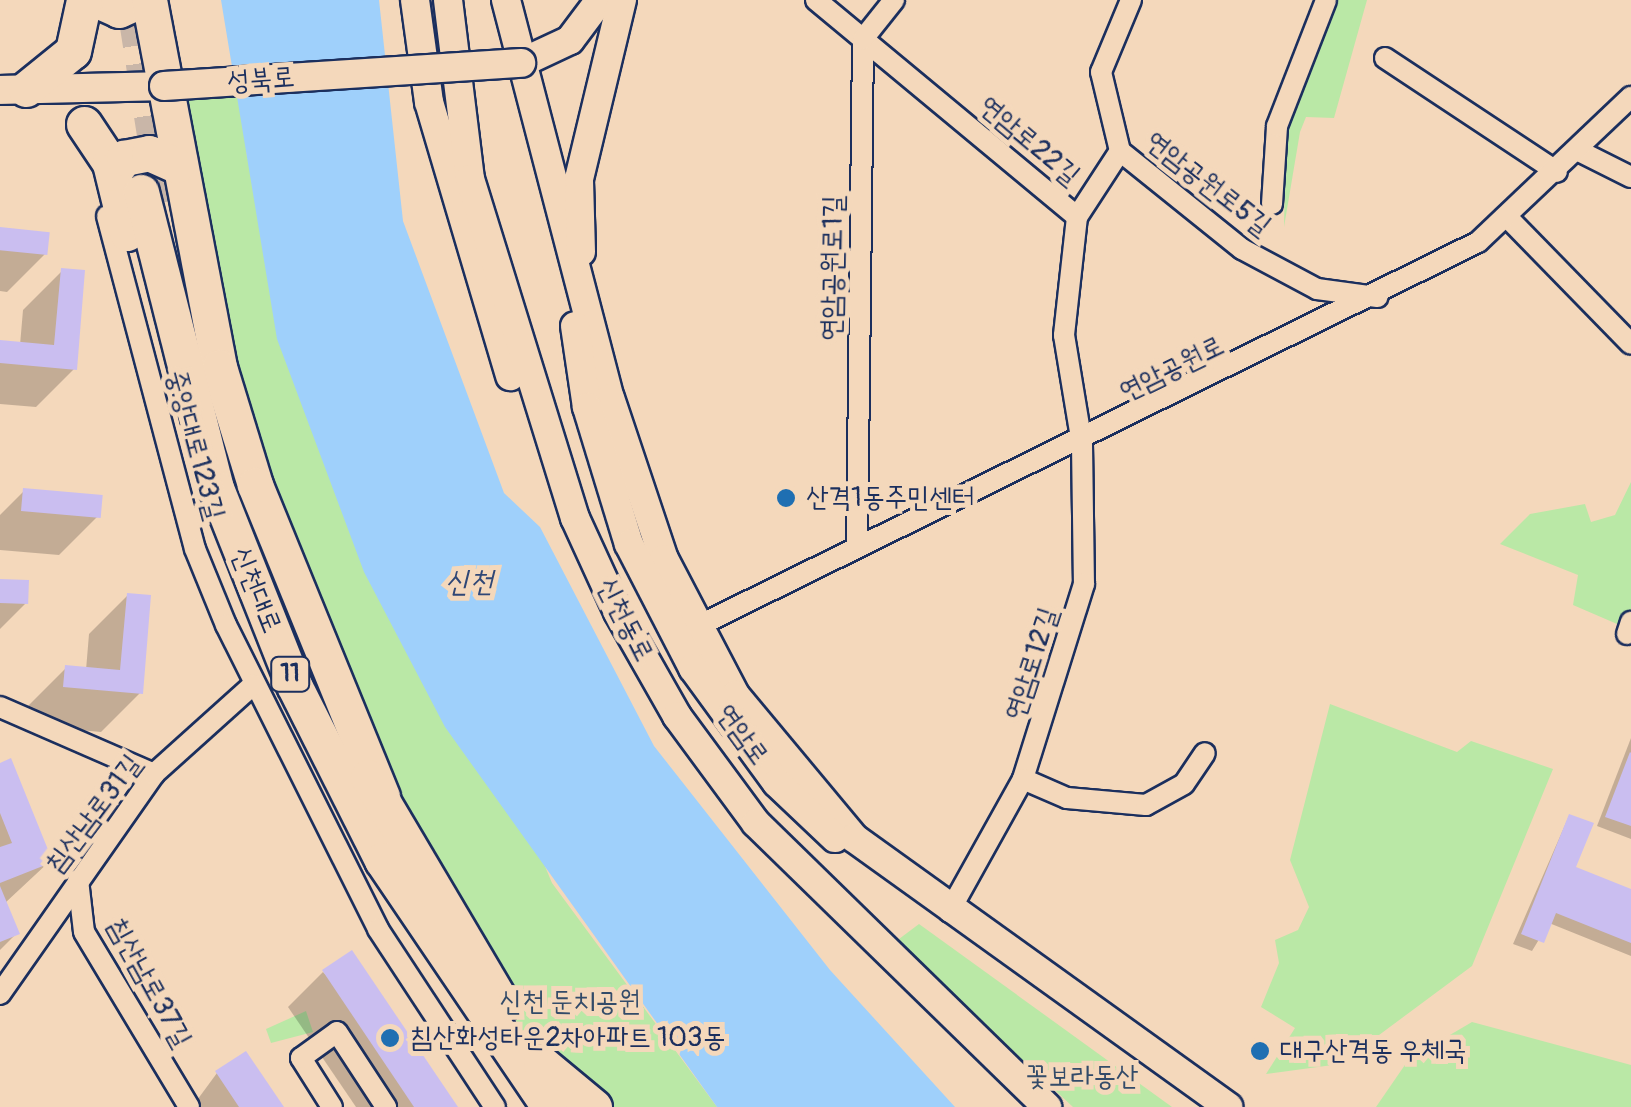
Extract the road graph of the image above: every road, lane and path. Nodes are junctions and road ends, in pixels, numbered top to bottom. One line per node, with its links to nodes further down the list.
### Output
1 (64, 0): 21 (street, 중앙대로123길)
2 (84, 0): 21 (highway)
3 (97, 0): 4 (highway)
4 (140, 0)
5 (149, 0): 22 (highway)
6 (415, 0): 60 (main road, 신천동로)
7 (448, 0): 61 (main road, 신천동로)
8 (506, 0): 20 (main road)
9 (519, 0): 20 (street)
10 (600, 0): 20 (main road)
11 (622, 0): 36 (main road)
12 (816, 0): 18 (street, 연암로22길)
13 (894, 0): 18 (street)
14 (1122, 0): 17 (street, 연암공원로5길)
15 (1131, 0): 17 (street, 연암공원로5길)
16 (1326, 0): 33 (street)
17 (1113, 32): 26 (street, 연암공원로5길)
18 (863, 39): 35 (street, 연암로22길); 40 (street, 연암공원로1길)
19 (1385, 58): 29 (street)
20 (521, 63): 22 (main road, 성북로, bridge); 32 (main road)
21 (70, 75): 22 (main road, 성북로); 23 (highway); 25 (street, 중앙대로123길)
22 (164, 86): 28 (highway)
23 (13, 90)
24 (1631, 97): 27 (street, 연암공원로)
25 (84, 124): 31 (highway); 42 (street, 중앙대로123길)
26 (1120, 151): 35 (street); 37 (street, 연암공원로5길)
27 (1579, 151): 29 (street, 연암공원로); 30 (street)
28 (176, 165): 31 (highway); 47 (highway)
29 (1557, 172): 34 (street, 연암공원로)
30 (1631, 177)
31 (140, 189): 47 (highway, 신천대로 / 11); 47 (highway)
32 (555, 200): 36 (main road); 52 (main road, 연암로)
33 (1272, 204)
34 (1507, 216): 37 (street, 연암공원로); 38 (street)
35 (1077, 217): 39 (street, 연암로22길)
36 (582, 294): 41 (main road, 연암로)
37 (1377, 298): 39 (street, 연암공원로)
38 (1631, 344)
39 (1082, 444): 40 (street, 연암공원로); 46 (street, 연암로12길)
40 (857, 548): 41 (street, 연암공원로)
41 (694, 628): 49 (main road, 연암로)
42 (253, 685): 45 (street, 침산남로31길); 56 (street, 중앙대로123길)
43 (0, 707): 45 (street)
44 (1205, 753): 46 (street)
45 (154, 774): 48 (street, 침산남로31길)
46 (1023, 779): 49 (street, 연암로12길)
47 (389, 847): 51 (highway, 신천대로 / 11); 57 (highway, 신천대로 / 11)
48 (78, 880): 50 (street, 침산남로31길); 53 (street, 침산남로37길)
49 (949, 912): 52 (main road, 연암로)
50 (0, 994)
51 (540, 1063): 58 (highway, 신천대로 / 11); 59 (highway)
52 (1195, 1083): 62 (main road, 연암로)
53 (189, 1107)
54 (332, 1107): 55 (street)
55 (386, 1107)
56 (495, 1107)
57 (548, 1107)
58 (573, 1107)
59 (594, 1107)
60 (1022, 1107)
61 (1047, 1107)
62 (1228, 1107)

